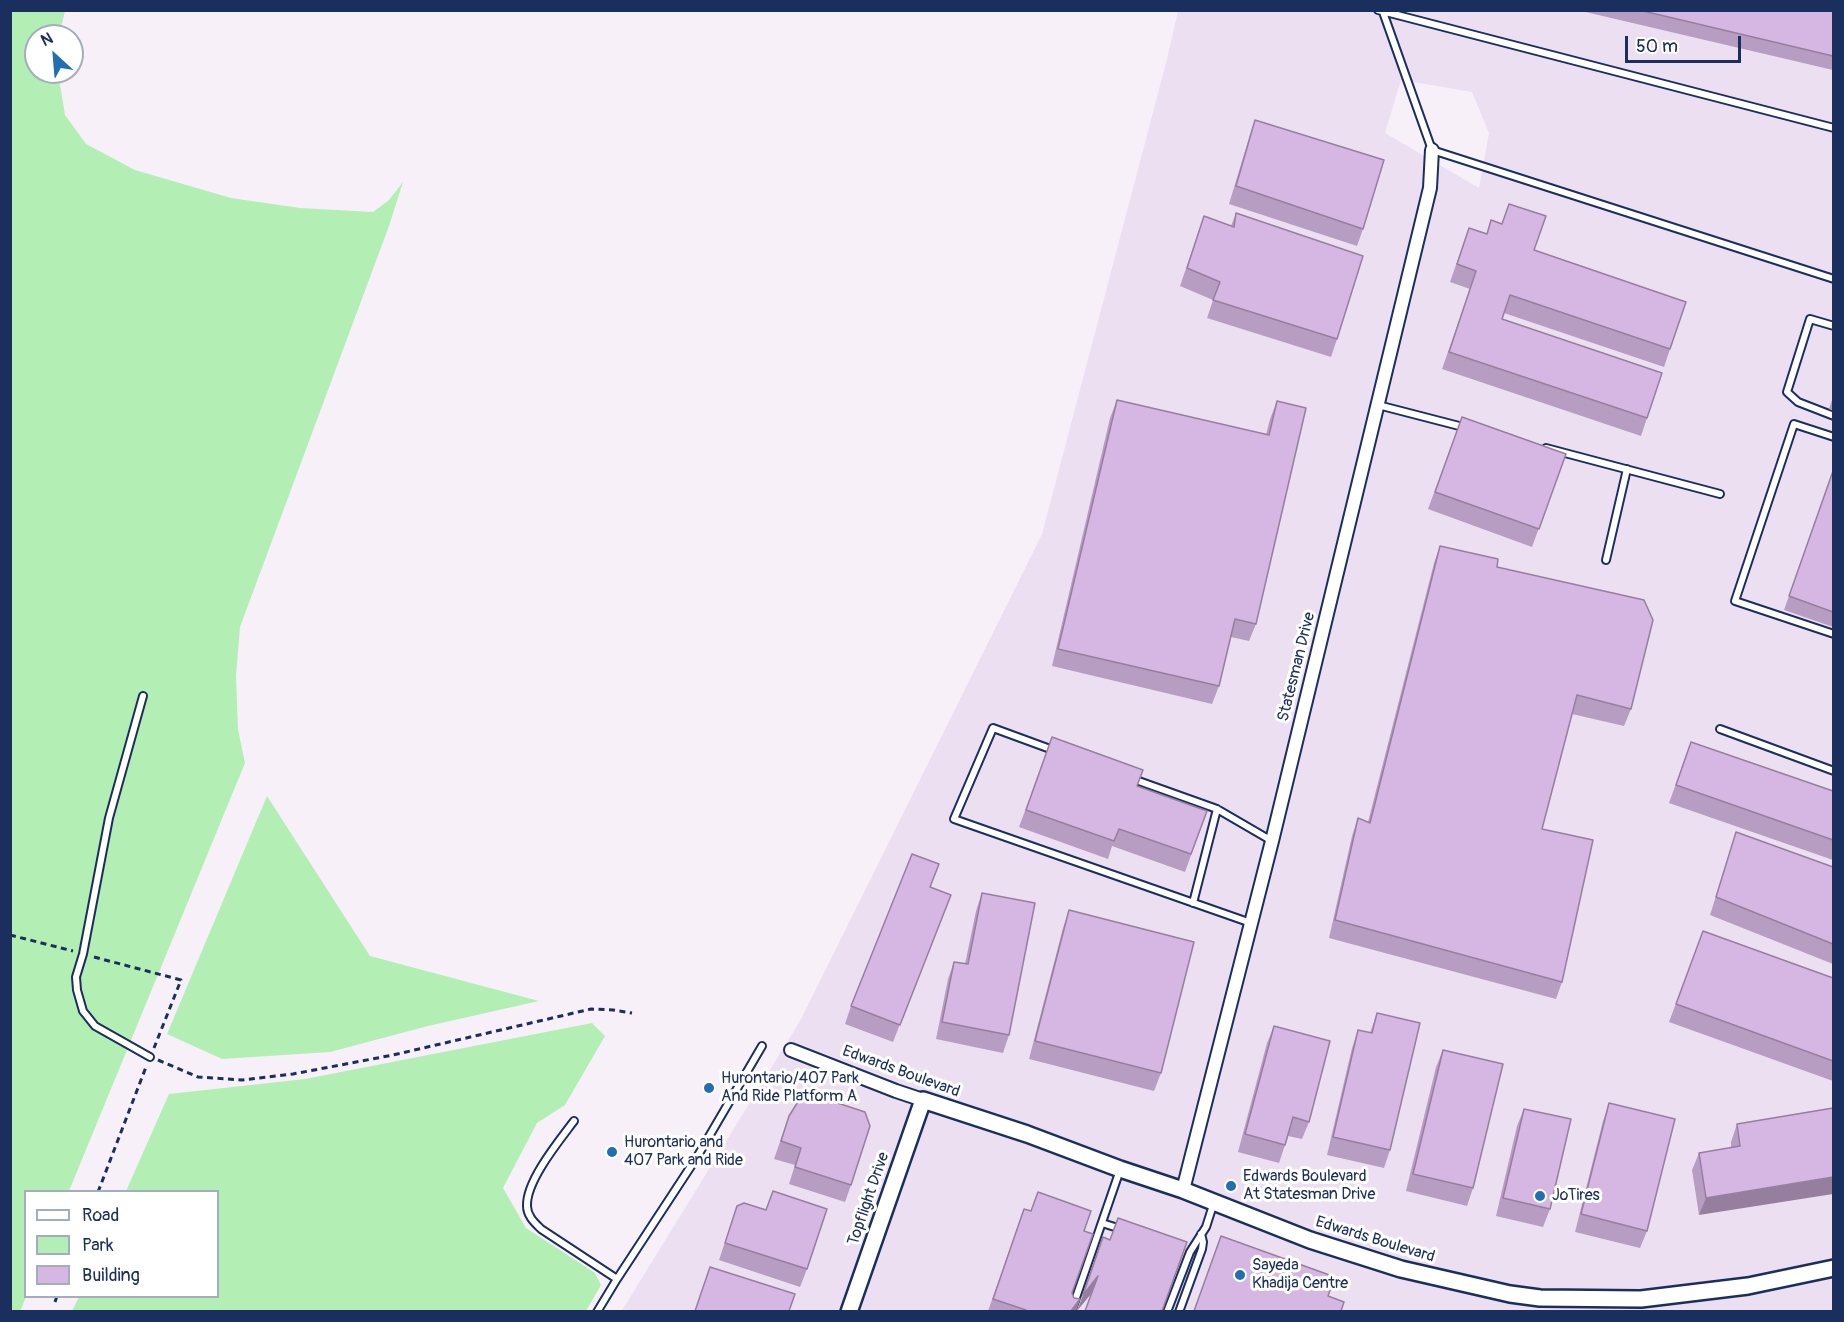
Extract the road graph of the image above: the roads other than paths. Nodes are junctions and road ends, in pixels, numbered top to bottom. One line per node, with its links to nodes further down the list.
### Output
1 (1381, 11): 2 (lane); 3 (lane)
2 (1833, 128)
3 (1432, 150): 4 (lane); 6 (street, Statesman Drive)
4 (1833, 279)
5 (1833, 326): 7 (lane)
6 (1377, 404): 8 (lane); 21 (street, Statesman Drive)
7 (1833, 416)
8 (1479, 431)
9 (1833, 437): 14 (lane)
10 (1536, 445): 11 (lane)
11 (1627, 469): 12 (lane); 13 (lane)
12 (1720, 494)
13 (1606, 560)
14 (1833, 634)
15 (143, 696): 26 (lane)
16 (1720, 729): 18 (lane)
17 (1060, 753): 22 (lane)
18 (1833, 771)
19 (1128, 777): 20 (lane)
20 (1217, 809): 21 (lane); 22 (lane)
21 (1272, 841): 23 (street, Statesman Drive)
22 (1193, 903): 23 (lane)
23 (1251, 923): 30 (street, Statesman Drive)
24 (762, 1046): 38 (lane)
25 (790, 1050): 27 (street, Edwards Boulevard)
26 (150, 1057)
27 (923, 1100): 29 (street, Edwards Boulevard); 40 (street, Topflight Drive)
28 (574, 1121): 38 (lane)
29 (1120, 1169): 30 (street, Edwards Boulevard); 32 (lane)
30 (1184, 1190): 31 (street, Edwards Boulevard)
31 (1214, 1202): 34 (lane); 37 (street, Edwards Boulevard)
32 (1102, 1223): 33 (lane); 41 (lane)
33 (1124, 1230)
34 (1201, 1234): 36 (lane); 43 (lane)
35 (1179, 1249): 36 (lane)
36 (1190, 1252): 42 (lane)
37 (1833, 1268)
38 (617, 1279): 39 (lane)
39 (597, 1311)
40 (849, 1311)
41 (1071, 1311)
42 (1167, 1311)
43 (1179, 1311)

